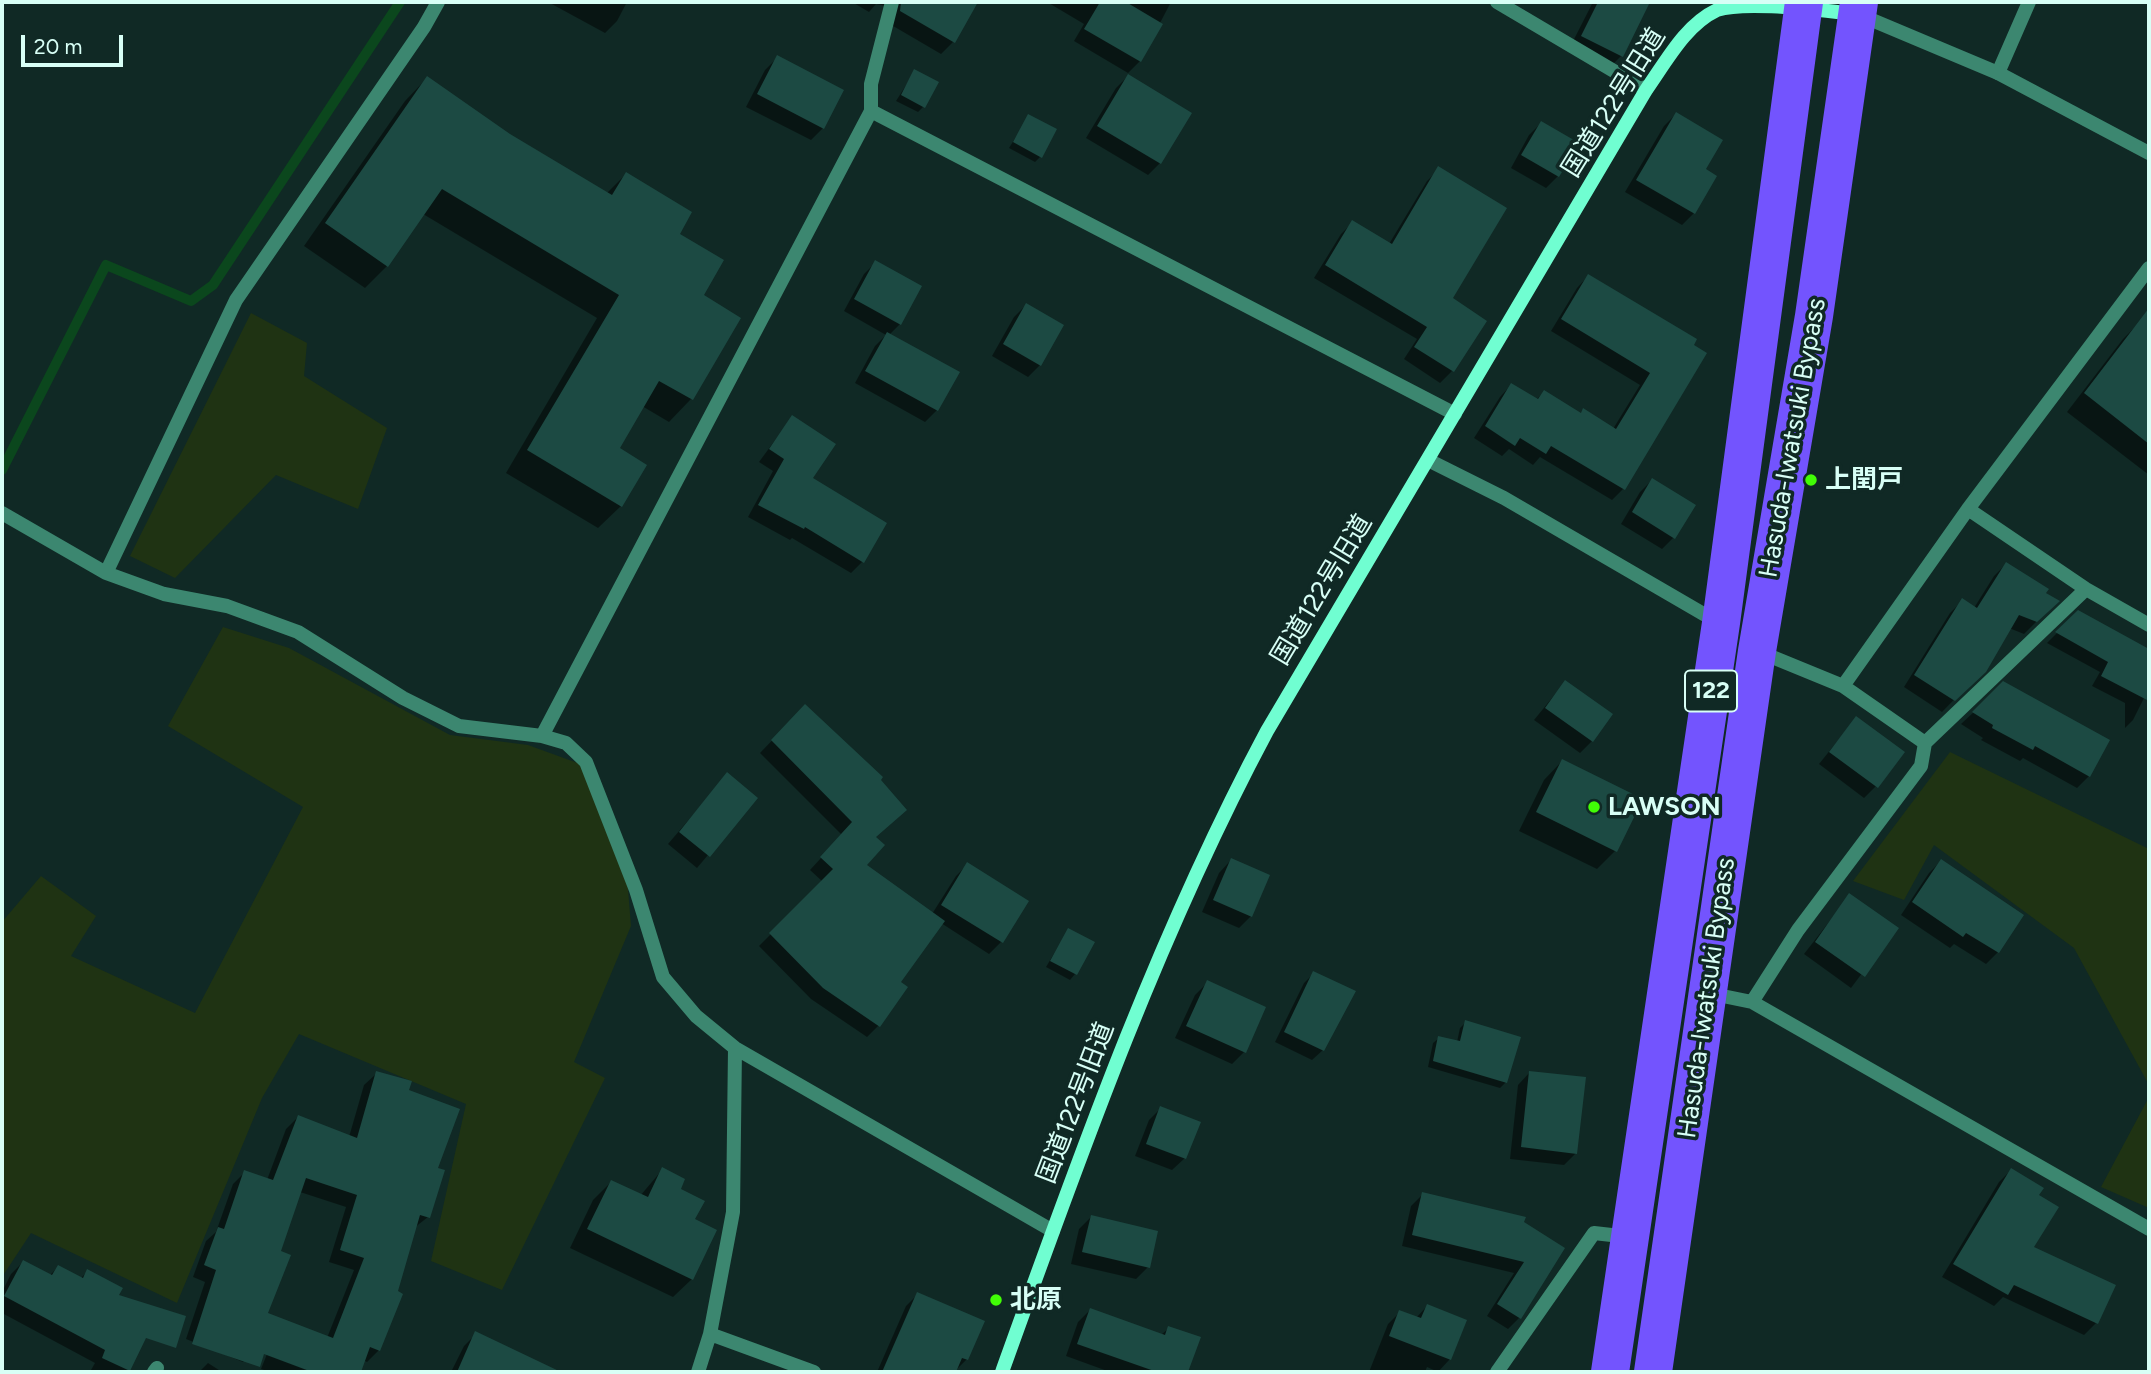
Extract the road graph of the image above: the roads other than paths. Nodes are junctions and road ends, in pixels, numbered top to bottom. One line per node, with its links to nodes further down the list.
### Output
1 (438, 2): 17 (street)
2 (892, 2): 10 (street)
3 (1497, 2): 9 (street)
4 (2029, 2): 8 (street)
5 (1717, 5): 6 (street, 国道122号旧道); 9 (street, 国道122号旧道)
6 (1804, 5): 7 (street, 国道122号旧道); 19 (highway, Hasuda-Iwatsuki Bypass / 122)
7 (1858, 8): 8 (street); 21 (highway, Hasuda-Iwatsuki Bypass / 122)
8 (1998, 73): 11 (street)
9 (1646, 90): 13 (street, 国道122号旧道)
10 (872, 111): 13 (street); 23 (street)
11 (2149, 153)
12 (2149, 268): 15 (street)
13 (1455, 414): 14 (street, 国道122号旧道)
14 (1428, 460): 19 (street); 29 (street, 国道122号旧道)
15 (1968, 509): 18 (street); 22 (street)
16 (2, 513): 17 (street)
17 (106, 573): 23 (street)
18 (2086, 589): 20 (street); 24 (street)
19 (1720, 623): 30 (highway, Hasuda-Iwatsuki Bypass / 122)
20 (2149, 625)
21 (1757, 651): 22 (street); 25 (highway, Hasuda-Iwatsuki Bypass / 122)
22 (1843, 686): 24 (street)
23 (542, 736): 27 (street)
24 (1925, 743): 26 (street)
25 (1708, 993): 26 (street); 37 (highway, Hasuda-Iwatsuki Bypass / 122)
26 (1752, 1002): 28 (street)
27 (735, 1048): 29 (street); 31 (street)
28 (2149, 1229)
29 (1053, 1231): 34 (street, 国道122号旧道)
30 (1631, 1237): 35 (street); 36 (highway, Hasuda-Iwatsuki Bypass / 122)
31 (710, 1334): 32 (street); 33 (street)
32 (698, 1372)
33 (814, 1372)
34 (1002, 1372)
35 (1497, 1372)
36 (1610, 1372)
37 (1653, 1372)

